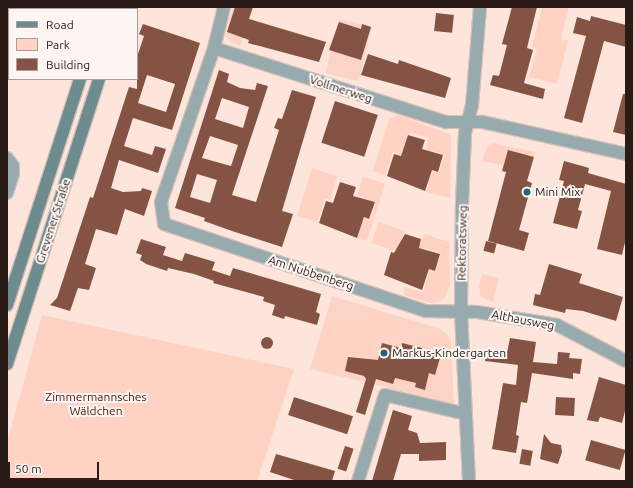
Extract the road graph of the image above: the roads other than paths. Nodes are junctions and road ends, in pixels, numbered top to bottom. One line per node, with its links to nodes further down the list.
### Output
1 (224, 7): 3 (street)
2 (480, 7): 6 (street, Rektoratsweg)
3 (214, 48): 6 (street, Vollmerweg); 11 (street, Am Nubbenberg)
4 (80, 80): 10 (main road, Grevener Straße)
5 (99, 80): 13 (main road, Grevener Straße)
6 (468, 122): 7 (street); 11 (street, Rektoratsweg)
7 (626, 154)
8 (7, 158): 9 (street)
9 (7, 193)
10 (7, 305)
11 (461, 311): 12 (street, Althausweg); 14 (street, Rektoratsweg)
12 (626, 361)
13 (7, 364)
14 (466, 414): 15 (street); 16 (street, Rektoratsweg)
15 (358, 481)
16 (469, 481)

